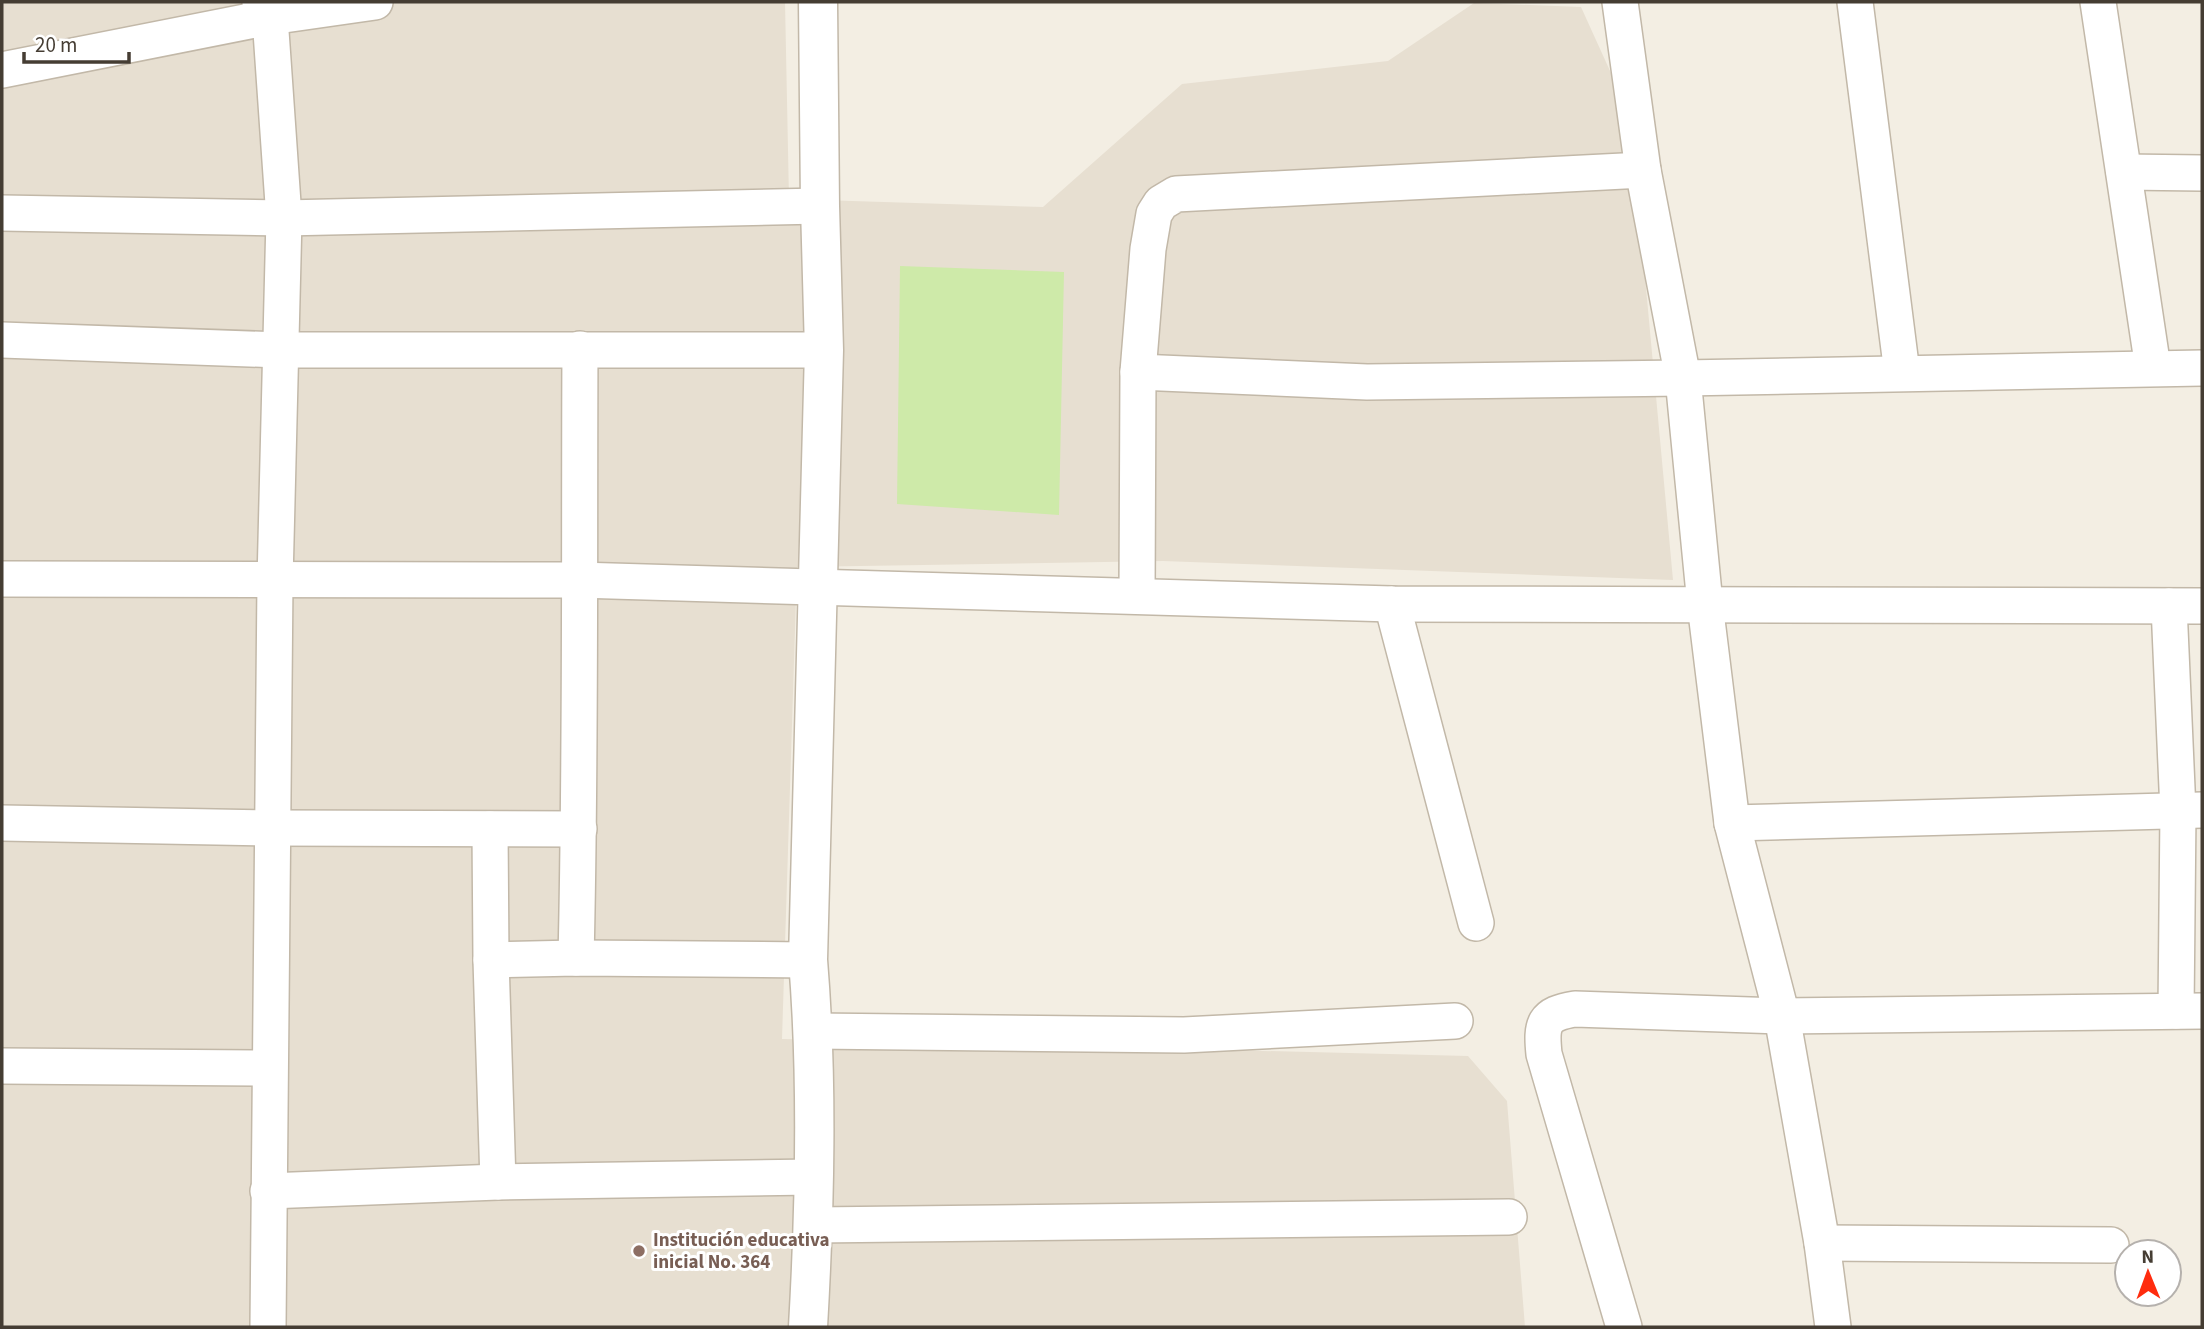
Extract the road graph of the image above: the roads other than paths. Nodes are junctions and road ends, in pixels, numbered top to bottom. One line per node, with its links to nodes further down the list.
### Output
1 (375, 2): 6 (street)
2 (818, 2): 11 (street)
3 (1620, 2): 8 (street)
4 (1855, 2): 21 (street)
5 (2098, 2): 9 (street)
6 (265, 9): 7 (street); 13 (street)
7 (2, 70)
8 (1643, 170): 20 (street); 22 (street)
9 (2124, 172): 10 (street); 18 (street)
10 (2202, 173)
11 (820, 206): 13 (street); 16 (street)
12 (2, 214): 13 (street)
13 (284, 218): 17 (street)
14 (2, 340): 17 (street)
15 (580, 349): 16 (street); 17 (street); 24 (street)
16 (824, 350): 26 (street)
17 (280, 351): 25 (street)
18 (2153, 368): 19 (street); 21 (street)
19 (2202, 368)
20 (1139, 372): 22 (street); 27 (street)
21 (1902, 373): 22 (street)
22 (1683, 378): 29 (street)
23 (2, 579): 25 (street)
24 (578, 580): 25 (street); 26 (street); 36 (street)
25 (275, 581): 34 (street)
26 (818, 586): 27 (street); 40 (street)
27 (1137, 596): 28 (street)
28 (1392, 604): 29 (street); 37 (street)
29 (1705, 604): 30 (street); 33 (street)
30 (2186, 606): 31 (street)
31 (2190, 811): 33 (street); 41 (street)
32 (2, 823): 34 (street)
33 (1732, 823): 42 (street)
34 (274, 828): 35 (street); 46 (street)
35 (490, 829): 36 (street); 39 (street)
36 (579, 829): 38 (street)
37 (1476, 923)
38 (576, 958): 39 (street); 40 (street)
39 (491, 960): 48 (street)
40 (808, 960): 44 (street)
41 (2189, 1011): 42 (street)
42 (1782, 1016): 52 (street); 56 (street)
43 (1455, 1021): 44 (street)
44 (814, 1031): 47 (street)
45 (2, 1066): 46 (street)
46 (269, 1068): 49 (street)
47 (813, 1177): 48 (street); 51 (street)
48 (498, 1182): 49 (street)
49 (268, 1191): 54 (street)
50 (1509, 1217): 51 (street)
51 (814, 1225): 55 (street)
52 (1822, 1243): 53 (street); 57 (street)
53 (2111, 1245)
54 (268, 1327)
55 (808, 1327)
56 (1625, 1327)
57 (1833, 1327)

